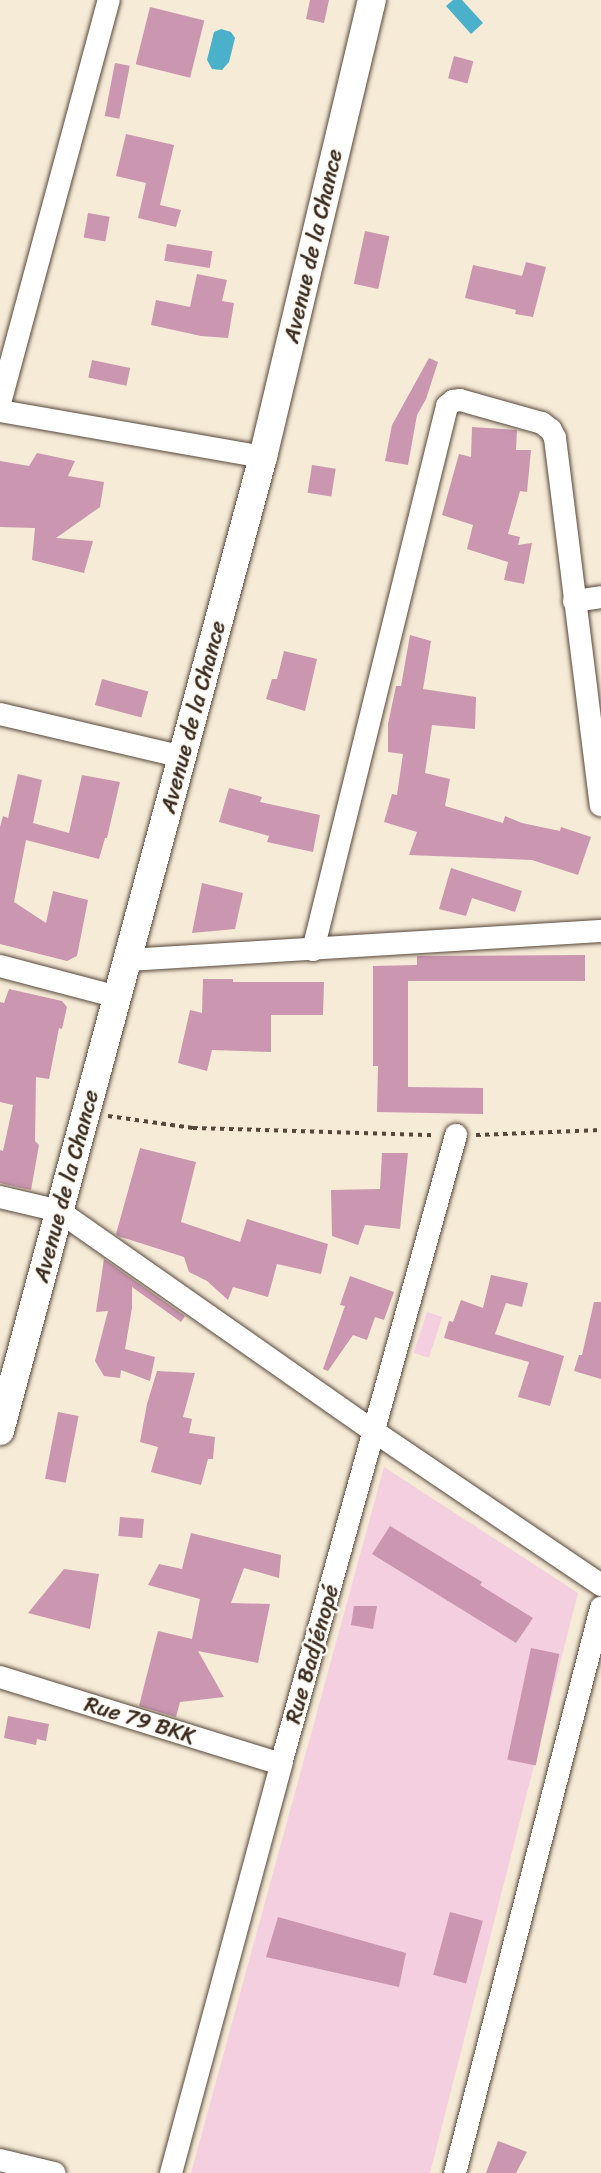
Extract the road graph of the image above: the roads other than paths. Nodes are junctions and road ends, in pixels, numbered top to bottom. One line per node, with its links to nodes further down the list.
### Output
1 (109, 0): 3 (street)
2 (372, 0): 5 (main road, Avenue de la Chance)
3 (0, 403)
4 (0, 411): 5 (street)
5 (262, 457): 9 (main road, Avenue de la Chance)
6 (601, 597): 7 (street)
7 (574, 601): 10 (street); 12 (street)
8 (0, 714): 9 (street)
9 (183, 757): 13 (main road, Avenue de la Chance)
10 (601, 805)
11 (601, 931): 12 (street)
12 (313, 950): 13 (street)
13 (127, 960): 15 (main road, Avenue de la Chance)
14 (0, 966): 15 (street)
15 (117, 997): 18 (main road, Avenue de la Chance)
16 (456, 1136): 20 (street, Rue Badjénopé)
17 (0, 1197): 18 (street)
18 (59, 1211): 19 (main road, Avenue de la Chance); 20 (street)
19 (0, 1431)
20 (375, 1432): 21 (street); 24 (street, Rue Badjénopé)
21 (601, 1585)
22 (601, 1608): 28 (street)
23 (0, 1677): 24 (street, Rue 79 BKK)
24 (281, 1764): 27 (street, Rue Badjénopé)
25 (0, 2160): 26 (street)
26 (54, 2173)
27 (171, 2173)
28 (455, 2173)

